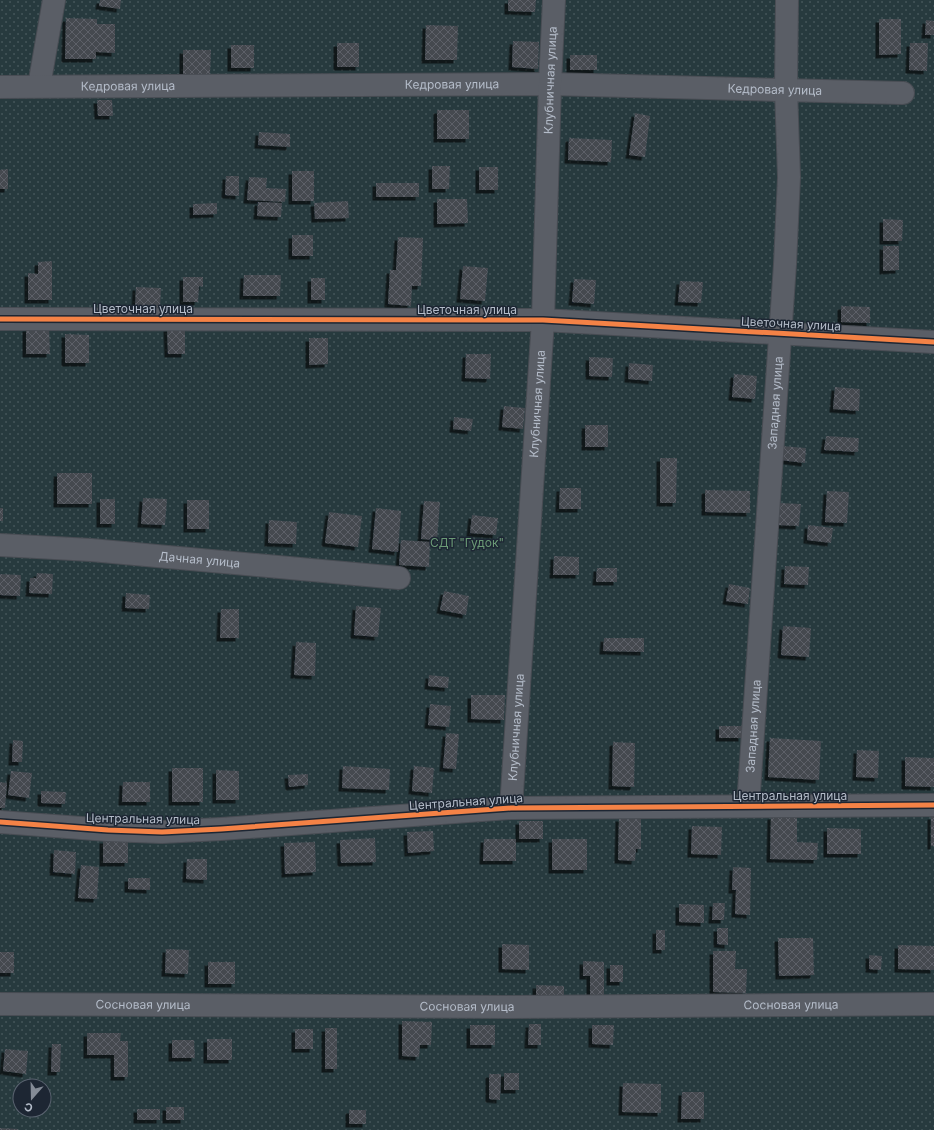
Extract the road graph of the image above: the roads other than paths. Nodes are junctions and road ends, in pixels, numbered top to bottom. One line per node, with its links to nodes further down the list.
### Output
1 (54, 0): 5 (street)
2 (554, 0): 4 (street, Клубничная улица)
3 (787, 0): 7 (street, Западная улица)
4 (550, 84): 5 (street, Кедровая улица); 7 (street, Кедровая улица); 10 (street, Клубничная улица)
5 (39, 86): 6 (street, Кедровая улица)
6 (0, 87)
7 (786, 89): 8 (street, Кедровая улица); 11 (street, Западная улица)
8 (903, 93)
9 (0, 319): 10 (street, Цветочная улица)
10 (543, 320): 11 (street, Цветочная улица); 17 (street, Клубничная улица)
11 (780, 334): 12 (street, Цветочная улица); 16 (street, Западная улица)
12 (934, 342)
13 (0, 545): 14 (street, Дачная улица)
14 (399, 578)
15 (934, 805): 16 (street, Центральная улица)
16 (748, 806): 17 (street, Центральная улица)
17 (511, 808): 18 (street, Центральная улица)
18 (0, 822)
19 (0, 1004): 20 (street, Сосновая улица)
20 (934, 1004)

